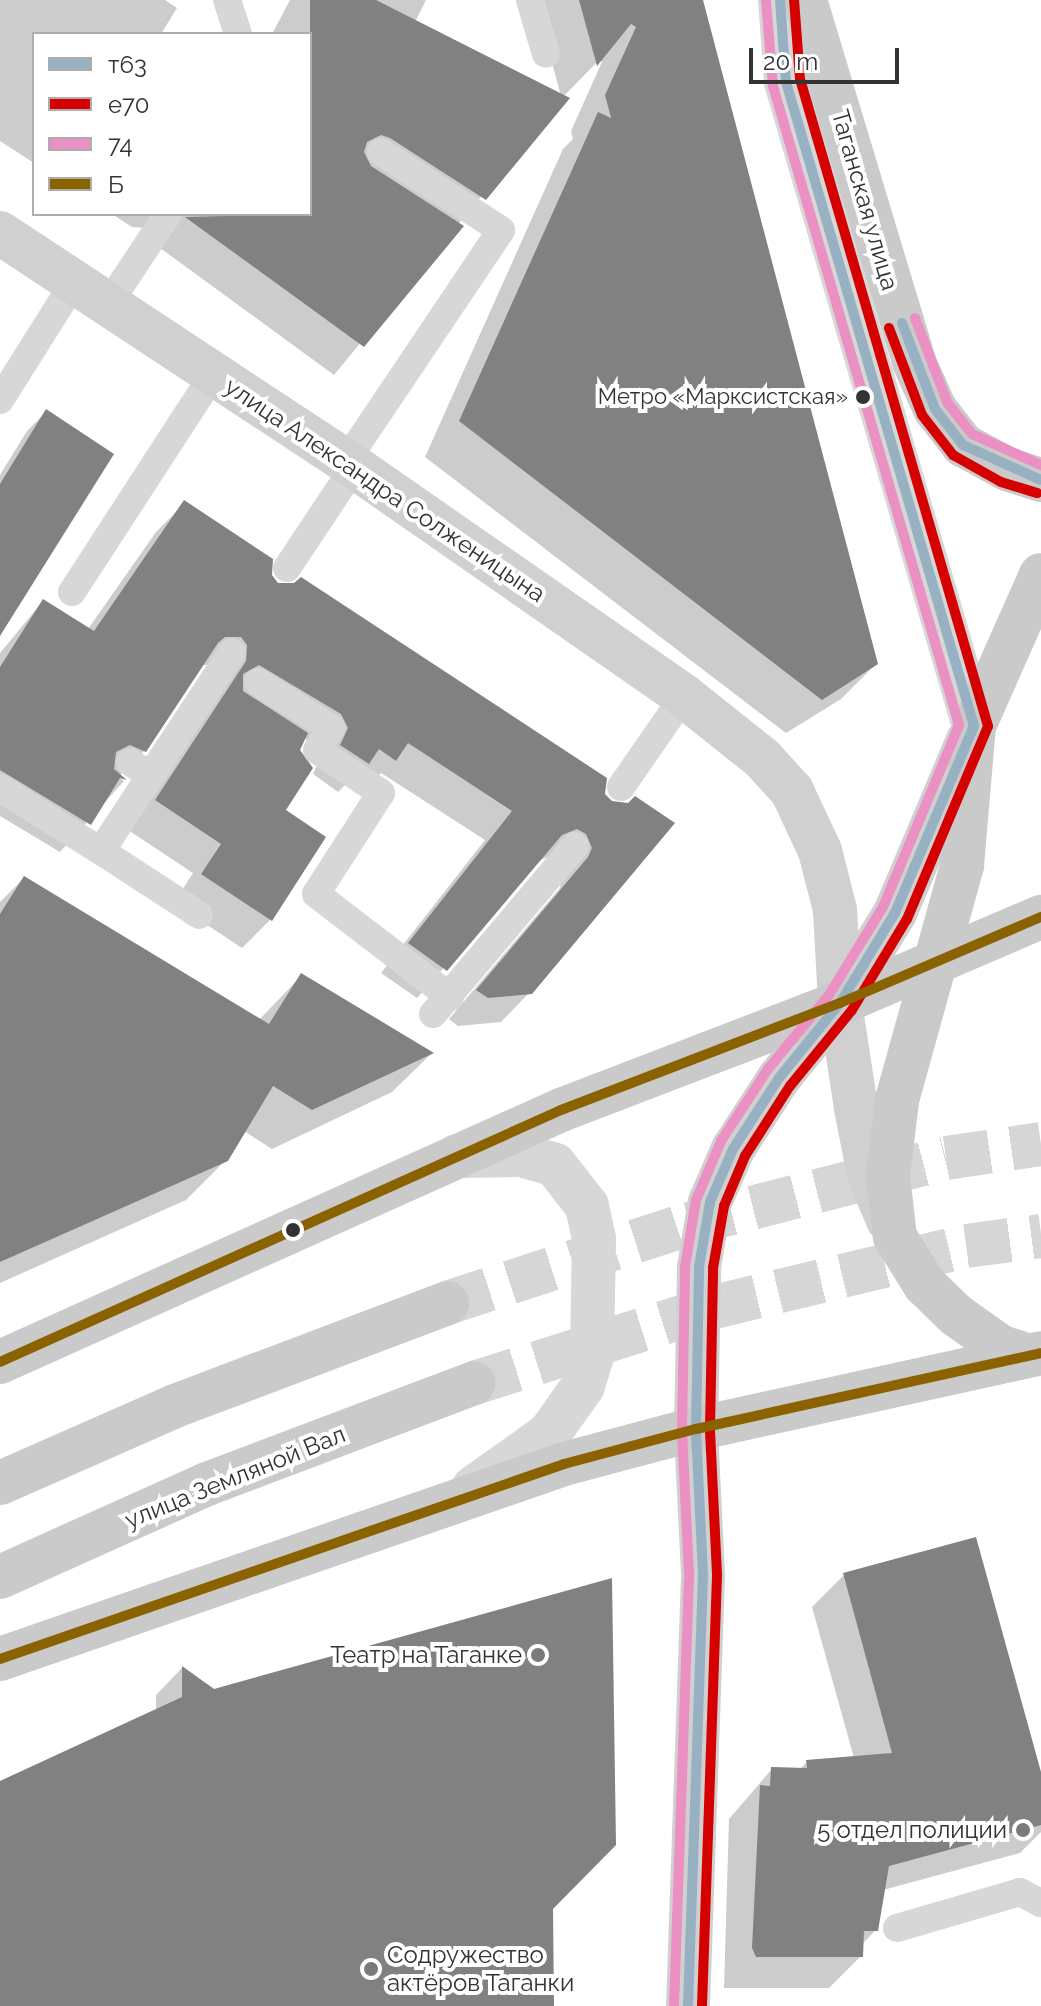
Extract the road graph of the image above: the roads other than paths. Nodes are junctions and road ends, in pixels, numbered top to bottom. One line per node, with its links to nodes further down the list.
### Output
1 (226, 0): 5 (lane)
2 (530, 0): 6 (lane)
3 (780, 0): 21 (street)
4 (805, 0): 14 (main road, Таганская улица)
5 (237, 32)
6 (546, 54)
7 (381, 152): 13 (lane)
8 (166, 216): 10 (lane)
9 (0, 233): 10 (main road, улица Александра Солженицына)
10 (92, 292): 11 (main road, улица Александра Солженицына); 12 (lane)
11 (214, 373): 13 (main road, улица Александра Солженицына); 17 (lane)
12 (0, 400)
13 (350, 464): 15 (lane); 20 (main road, улица Александра Солженицына)
14 (1041, 480)
15 (287, 568)
16 (1041, 575): 21 (main road)
17 (72, 592)
18 (232, 652): 25 (lane)
19 (258, 682): 24 (lane)
20 (684, 696): 22 (lane); 29 (main road, улица Александра Солженицына)
21 (974, 726): 28 (main road); 29 (main road)
22 (621, 787)
23 (0, 788): 25 (lane)
24 (575, 846)
25 (101, 851): 26 (lane)
26 (199, 915)
27 (1041, 917): 28 (main road)
28 (937, 960): 29 (main road); 31 (main road)
29 (840, 1003): 30 (main road); 31 (main road, улица Александра Солженицына); 36 (main road)
30 (457, 1156): 34 (main road); 38 (street)
31 (895, 1237): 33 (main road)
32 (447, 1303): 37 (main road)
33 (1033, 1354): 36 (main road)
34 (0, 1362)
35 (474, 1383): 39 (main road, улица Земляной Вал)
36 (696, 1429): 38 (main road); 43 (main road)
37 (0, 1483)
38 (447, 1504): 40 (main road)
39 (0, 1577)
40 (0, 1659)
41 (1041, 1903): 42 (lane)
42 (897, 1928)
43 (688, 2006)

